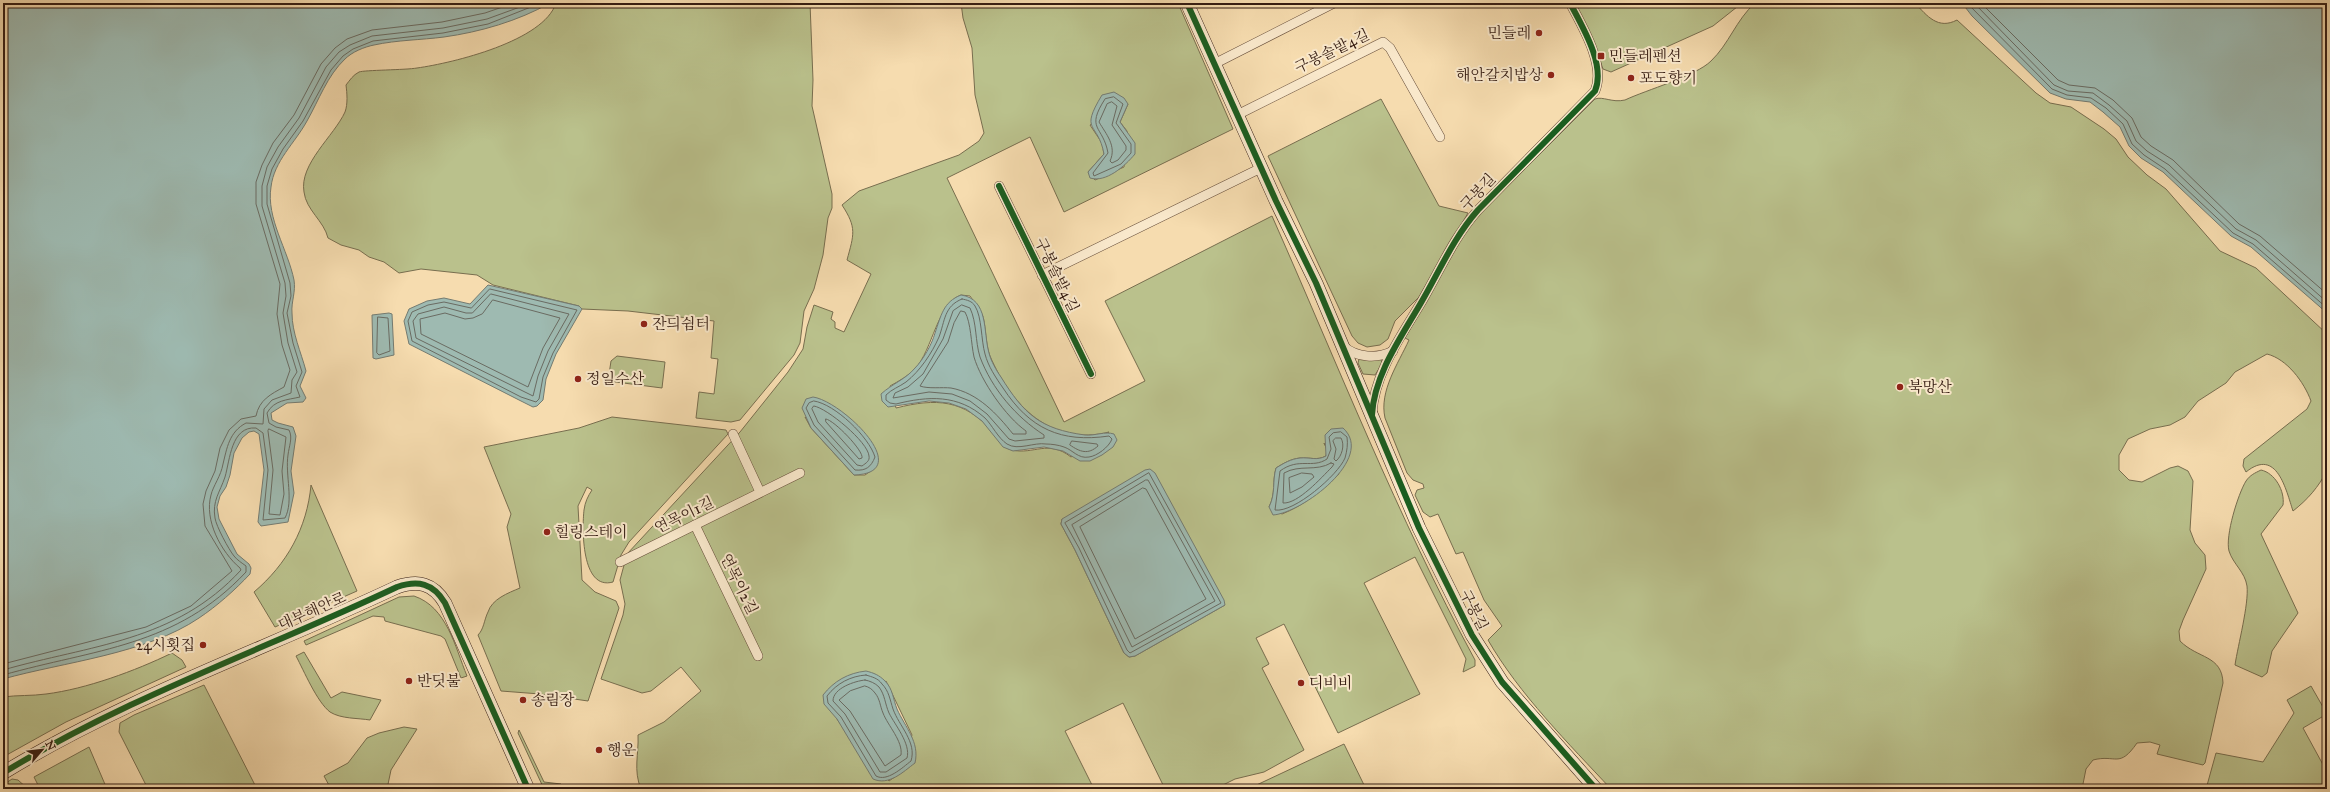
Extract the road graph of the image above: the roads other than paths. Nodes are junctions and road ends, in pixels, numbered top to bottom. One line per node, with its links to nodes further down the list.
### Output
1 (1187, 3): 4 (street, 구봉길)
2 (1334, 3): 4 (street)
3 (1570, 3): 11 (street, 구봉길)
4 (1214, 64): 5 (street, 구봉길)
5 (1237, 115): 6 (street, 구봉솔밭4길); 7 (street, 구봉길)
6 (1440, 138)
7 (1261, 168): 9 (street, 구봉솔밭4길); 10 (street, 구봉길)
8 (999, 186): 9 (street, 구봉솔밭4길)
9 (1042, 275): 12 (street, 구봉솔밭4길)
10 (1343, 346): 11 (street); 13 (street, 구봉길)
11 (1393, 351): 13 (street, 구봉길)
12 (1091, 374)
13 (1372, 417): 22 (street, 구봉길)
14 (733, 434): 16 (street)
15 (800, 472): 16 (street, 연목이1길)
16 (760, 492): 17 (street, 연목이1길)
17 (695, 525): 18 (street, 연목이1길); 19 (street, 연목이2길)
18 (620, 562)
19 (758, 656)
20 (3, 772): 21 (street, 대부해안로)
21 (528, 789)
22 (1596, 789)

